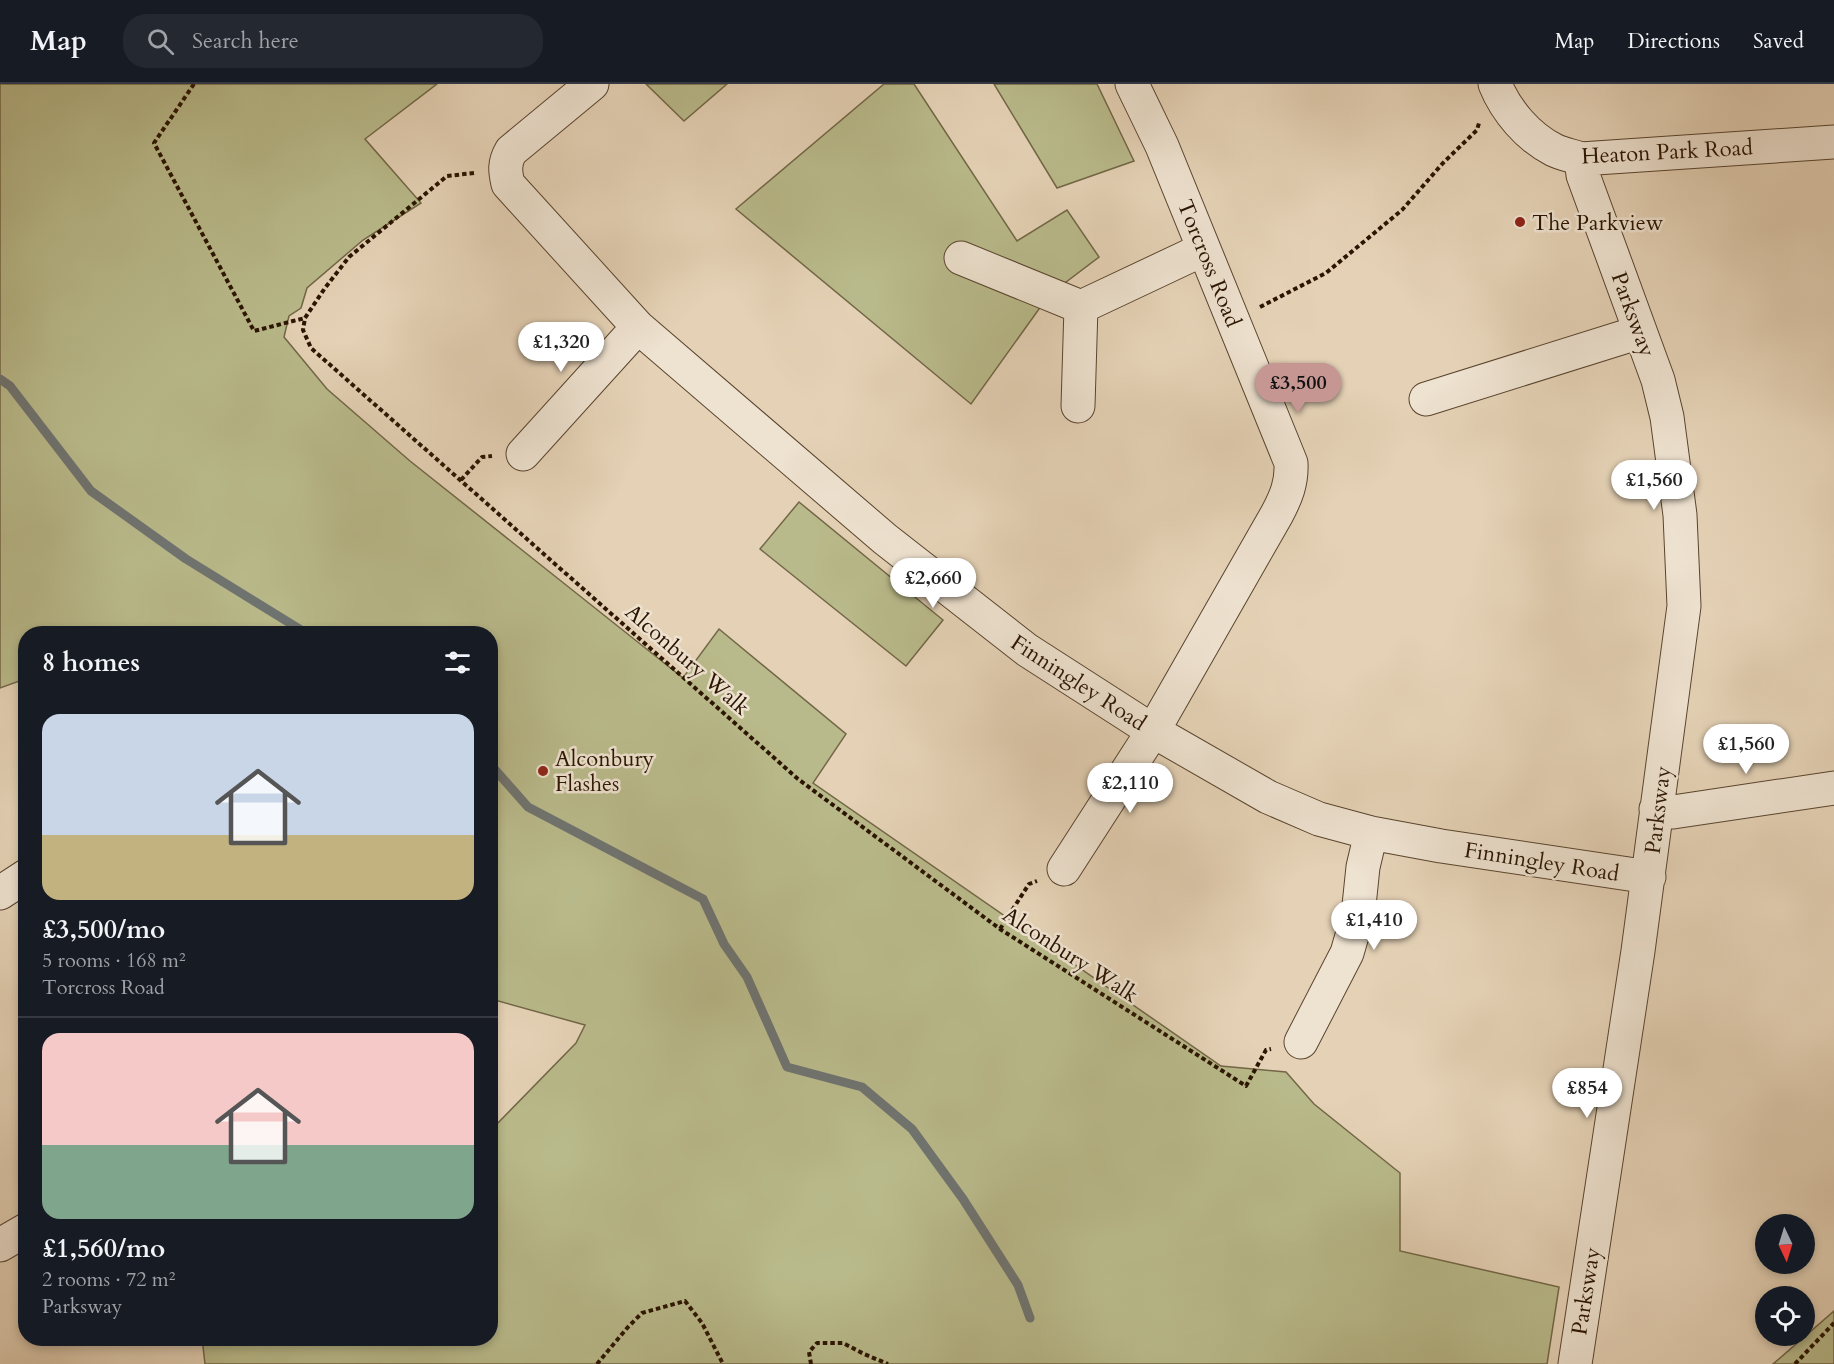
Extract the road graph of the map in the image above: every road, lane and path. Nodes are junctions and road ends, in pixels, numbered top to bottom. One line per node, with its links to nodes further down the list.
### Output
1 (194, 84): 12 (path)
2 (592, 84): 8 (street)
3 (1132, 84): 9 (street, Torcross Road)
4 (1495, 84): 7 (street, Heaton Park Road)
5 (1480, 118): 13 (path)
6 (1834, 142): 7 (street, Heaton Park Road)
7 (1581, 159): 15 (street, Parksway)
8 (505, 171): 12 (path); 14 (street, Finningley Road)
9 (1204, 249): 11 (street); 13 (street, Torcross Road)
10 (961, 258): 11 (street)
11 (1081, 307): 17 (street)
12 (305, 318): 19 (path, Alconbury Walk)
13 (1233, 321): 20 (street, Torcross Road)
14 (638, 327): 18 (street); 20 (street, Finningley Road)
15 (1640, 332): 16 (street); 22 (street, Parksway)
16 (1426, 399)
17 (1078, 405)
18 (523, 454): 19 (path)
19 (460, 480): 28 (path, Alconbury Walk)
20 (1153, 731): 23 (street, Finningley Road); 24 (street, Torcross Road)
21 (1834, 788): 22 (street)
22 (1656, 809): 25 (street, Parksway)
23 (1371, 833): 25 (street, Finningley Road); 29 (street)
24 (1064, 869): 28 (path)
25 (1649, 877): 37 (street, Parksway)
26 (18, 881): 27 (street)
27 (0, 893)
28 (1000, 929): 29 (path, Alconbury Walk)
29 (1301, 1042)
30 (18, 1235): 31 (street)
31 (0, 1245)
32 (1834, 1323): 38 (path)
33 (597, 1364): 34 (path)
34 (723, 1364)
35 (811, 1364): 36 (path)
36 (888, 1364)
37 (1575, 1364)
38 (1795, 1364)

